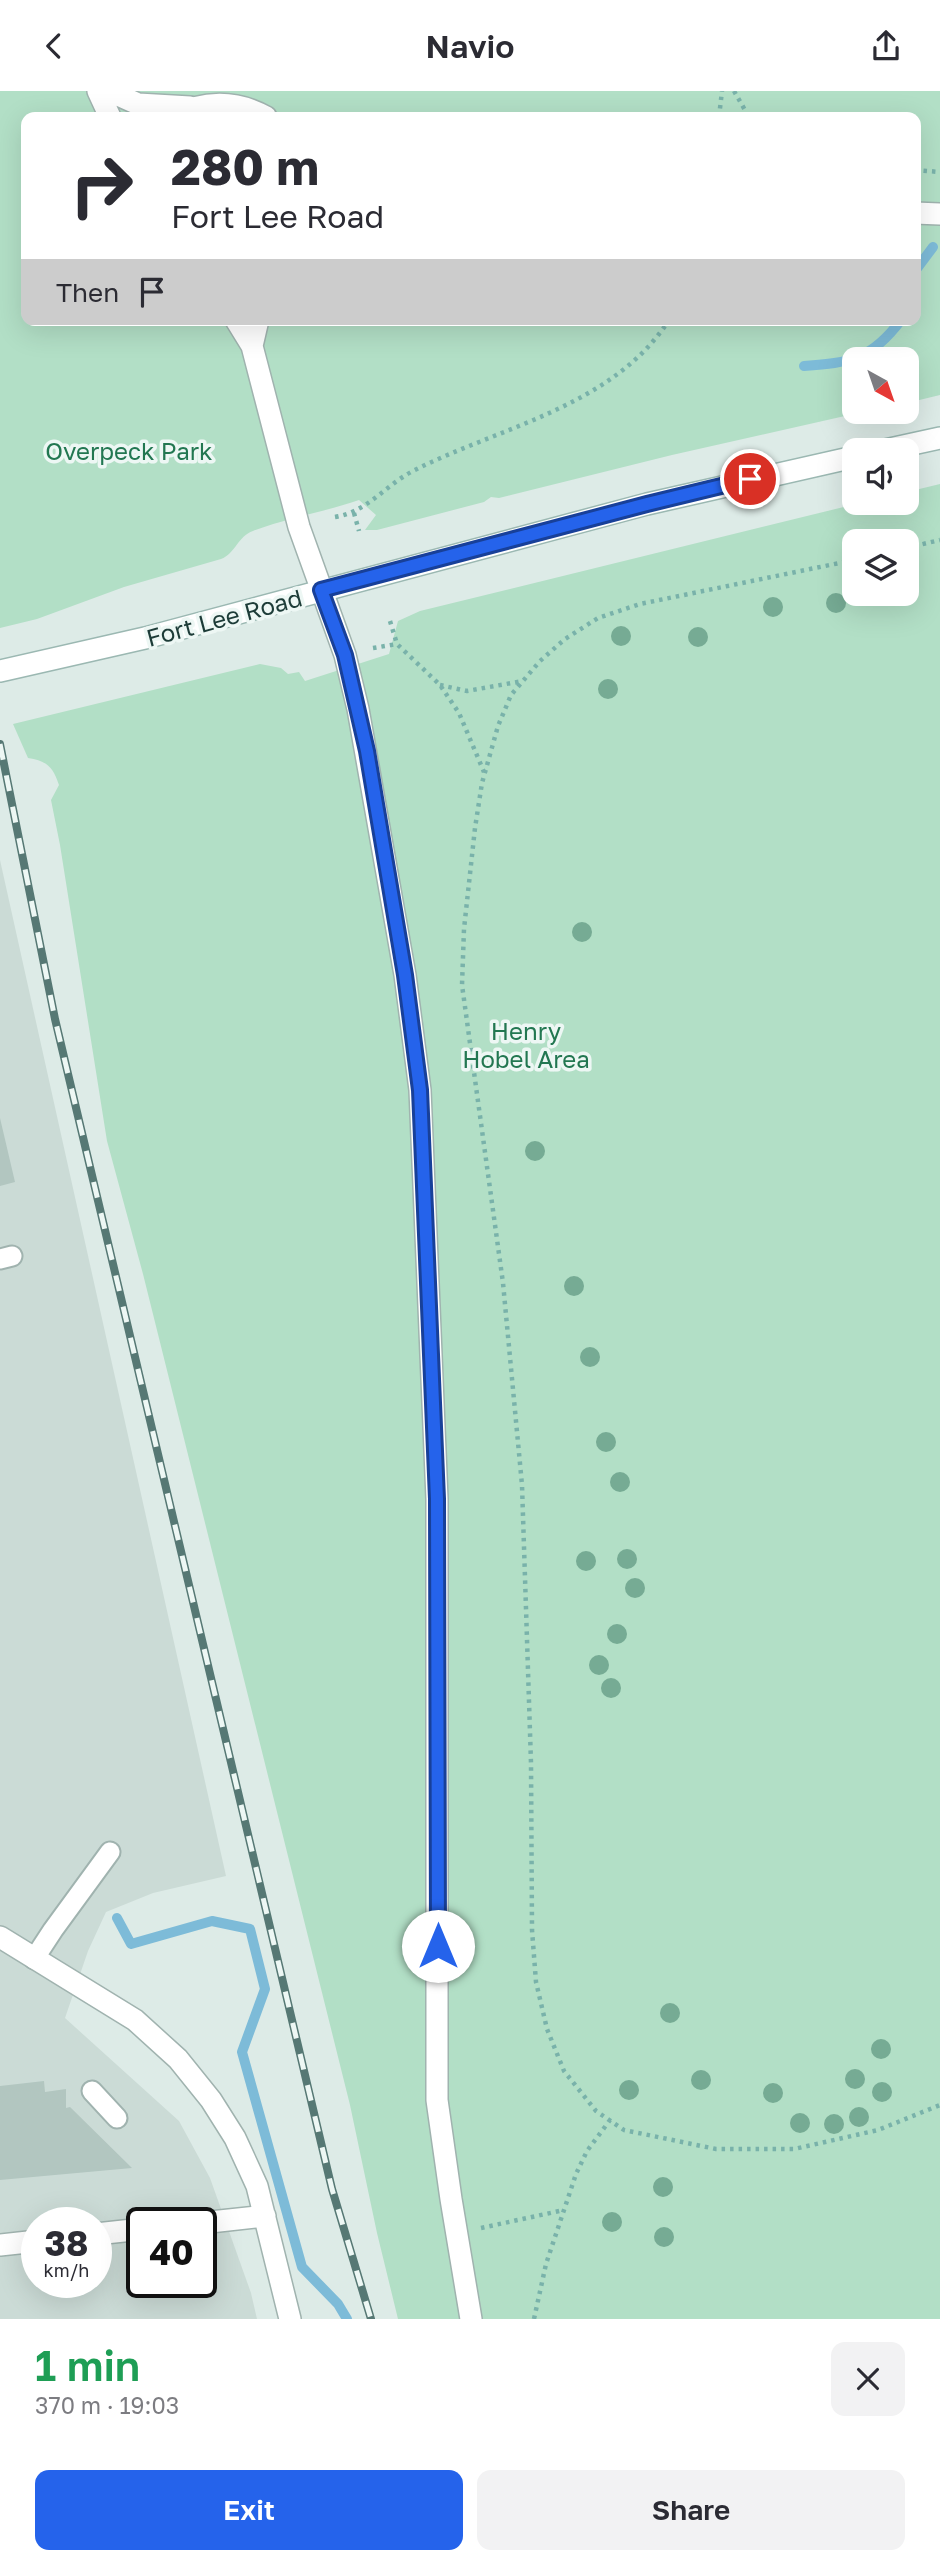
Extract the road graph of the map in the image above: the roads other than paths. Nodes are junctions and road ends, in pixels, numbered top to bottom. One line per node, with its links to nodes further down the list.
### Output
1 (98, 91): 4 (street)
2 (109, 91): 3 (street)
3 (196, 107): 5 (street); 6 (street)
4 (108, 112)
5 (184, 112)
6 (255, 112)
7 (921, 213): 8 (street)
8 (940, 214)
9 (240, 326): 11 (street)
10 (257, 326): 11 (street)
11 (252, 346): 15 (street)
12 (940, 438): 13 (street)
13 (919, 443)
14 (842, 460): 15 (street, Fort Lee Road)
15 (321, 590): 16 (street, Fort Lee Road); 27 (street)
16 (0, 671)
17 (110, 1852): 19 (lane)
18 (0, 1937): 19 (street)
19 (34, 1959): 22 (street)
20 (92, 2091): 21 (lane)
21 (117, 2118)
22 (265, 2216): 23 (street); 26 (street)
23 (217, 2221)
24 (21, 2243): 25 (street)
25 (0, 2245)
26 (290, 2319)
27 (471, 2319)

